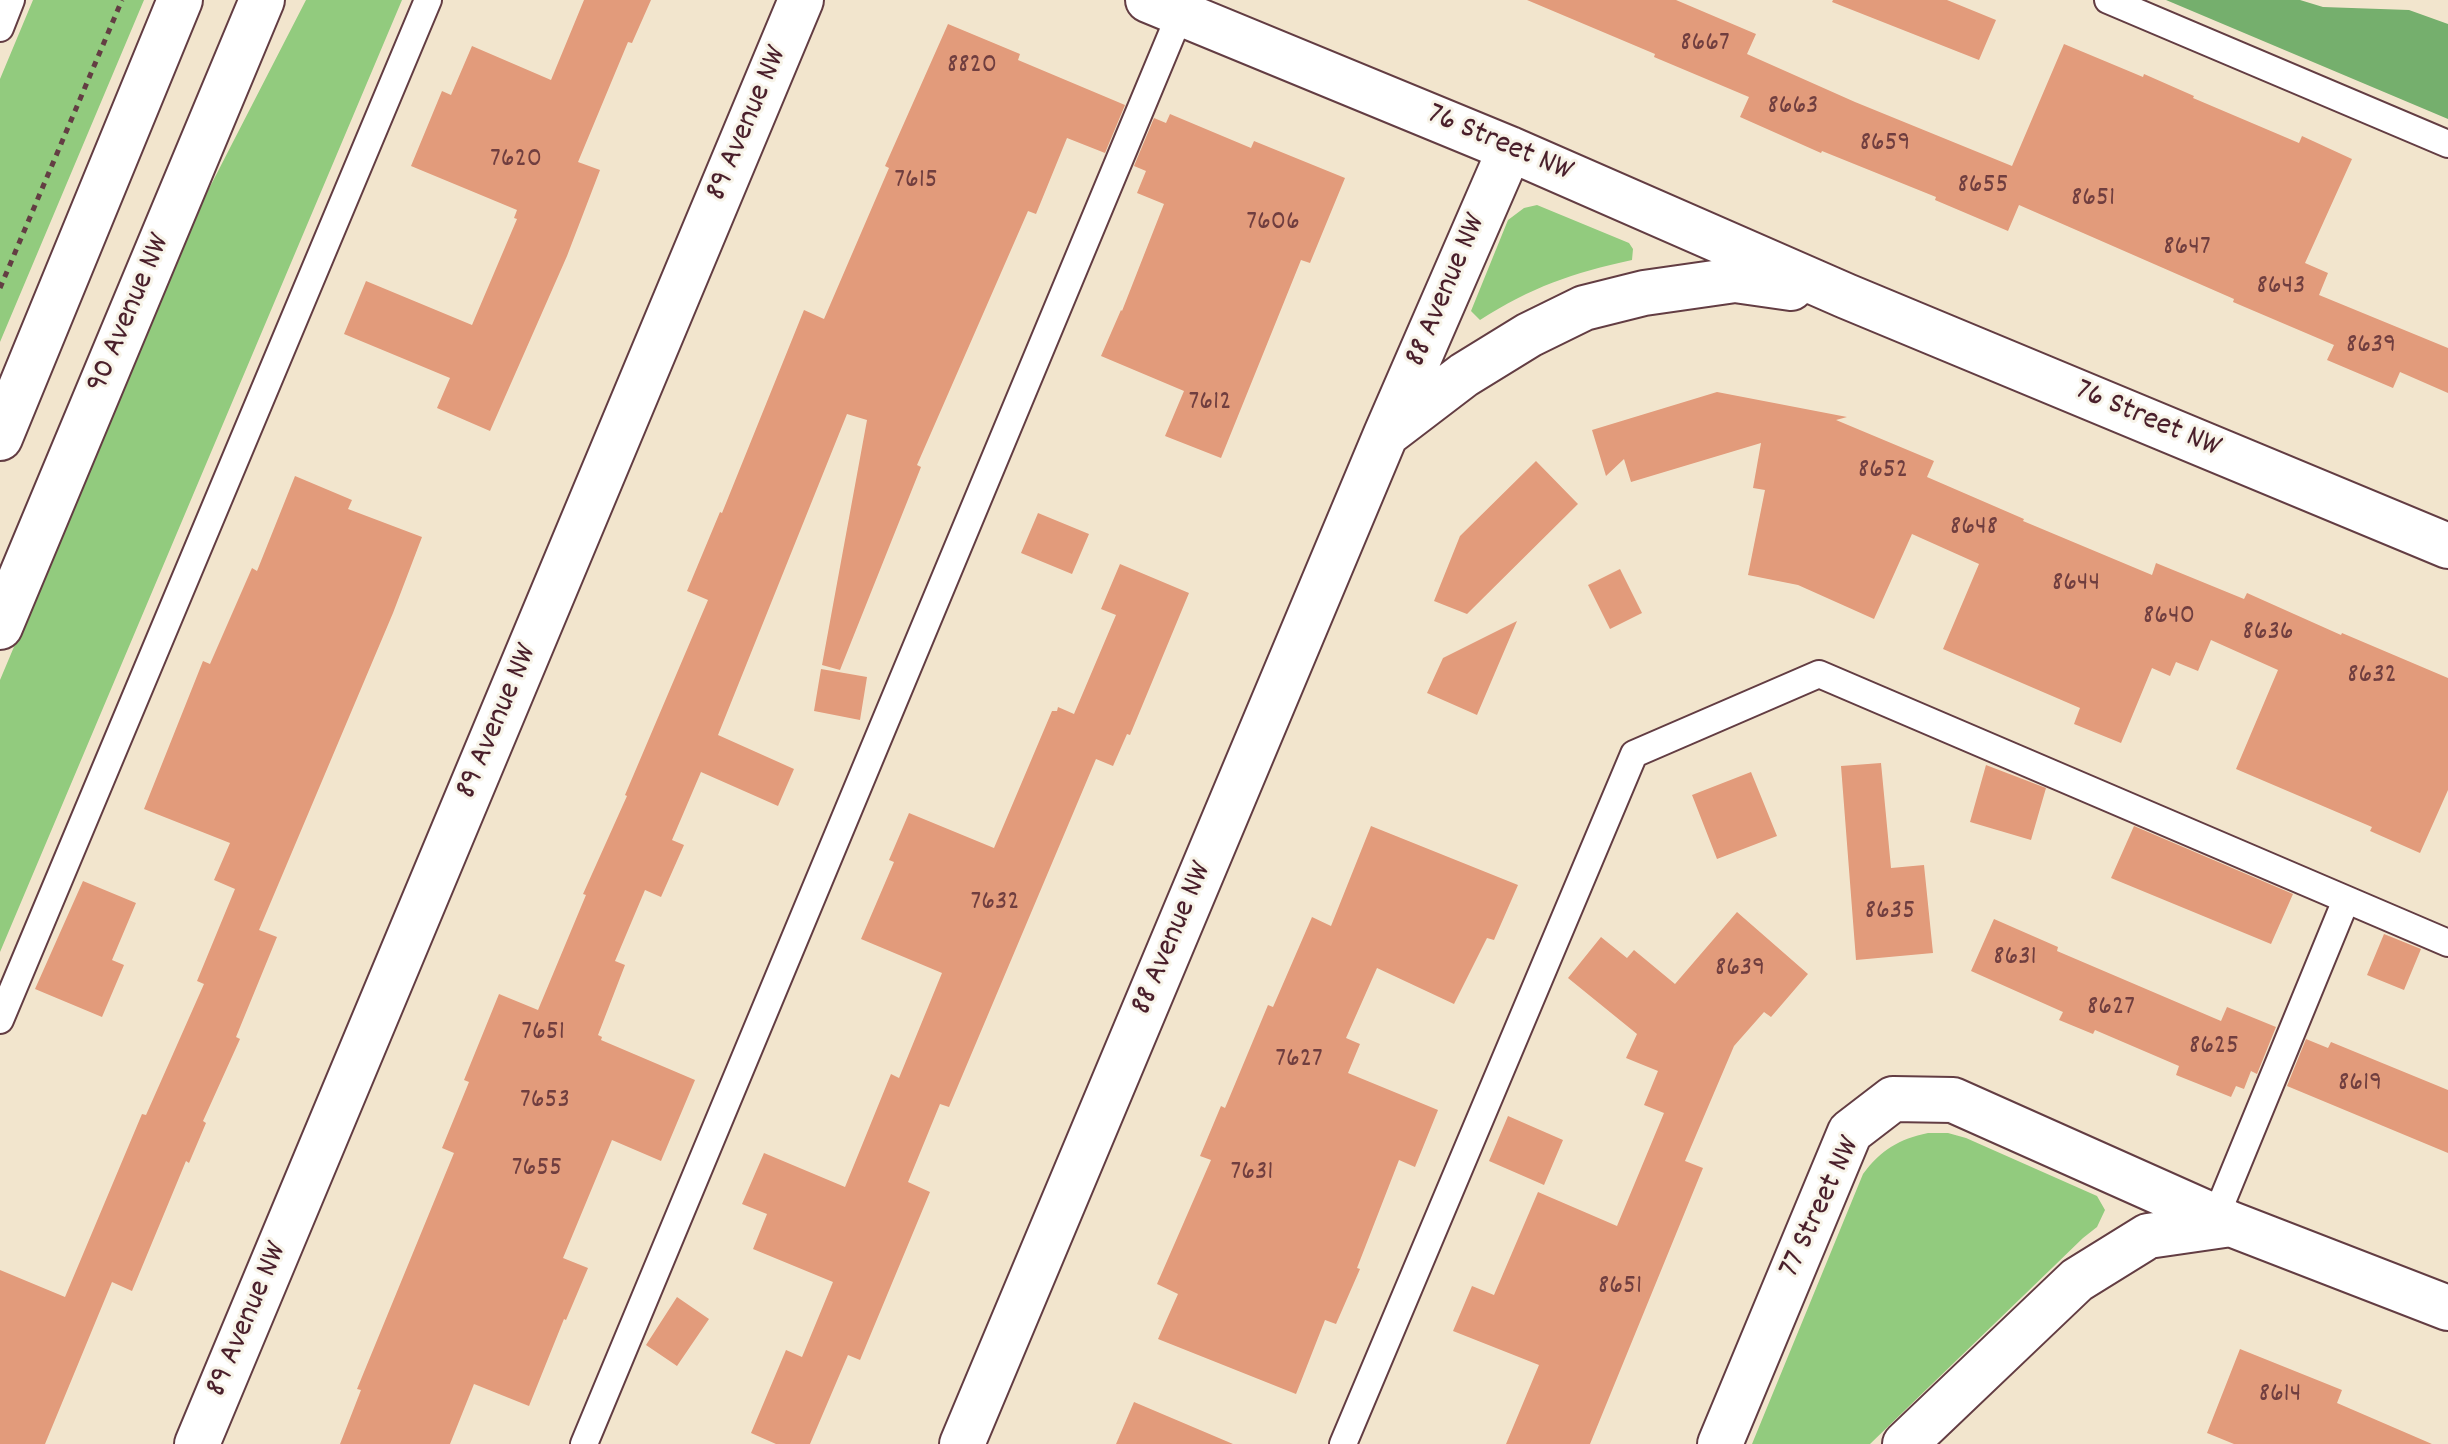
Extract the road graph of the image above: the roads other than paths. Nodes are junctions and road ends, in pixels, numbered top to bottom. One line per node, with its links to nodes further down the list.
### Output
1 (11, 0): 8 (lane)
2 (180, 0): 14 (street)
3 (262, 0): 16 (street, 90 Avenue NW)
4 (428, 0): 19 (lane)
5 (801, 0): 22 (street, 89 Avenue NW)
6 (2108, 0): 9 (lane)
7 (1172, 4): 10 (street, 76 Street NW); 23 (lane)
8 (0, 28)
9 (2448, 144)
10 (1510, 149): 12 (street, 76 Street NW); 13 (street, 88 Avenue NW)
11 (1644, 293): 12 (street, 76 Street NW); 13 (street, 88 Avenue NW)
12 (1846, 296): 15 (street, 76 Street NW)
13 (1386, 434): 24 (street, 88 Avenue NW)
14 (0, 438)
15 (2448, 546)
16 (0, 627)
17 (2346, 900): 18 (lane); 20 (lane); 25 (lane)
18 (2448, 943)
19 (0, 1020)
20 (2224, 1220): 21 (street, 77 Street NW); 26 (street, 77 Street NW); 27 (street, 77 Street NW)
21 (2448, 1308)
22 (197, 1444)
23 (584, 1444)
24 (962, 1444)
25 (1343, 1444)
26 (1720, 1444)
27 (1905, 1444)

